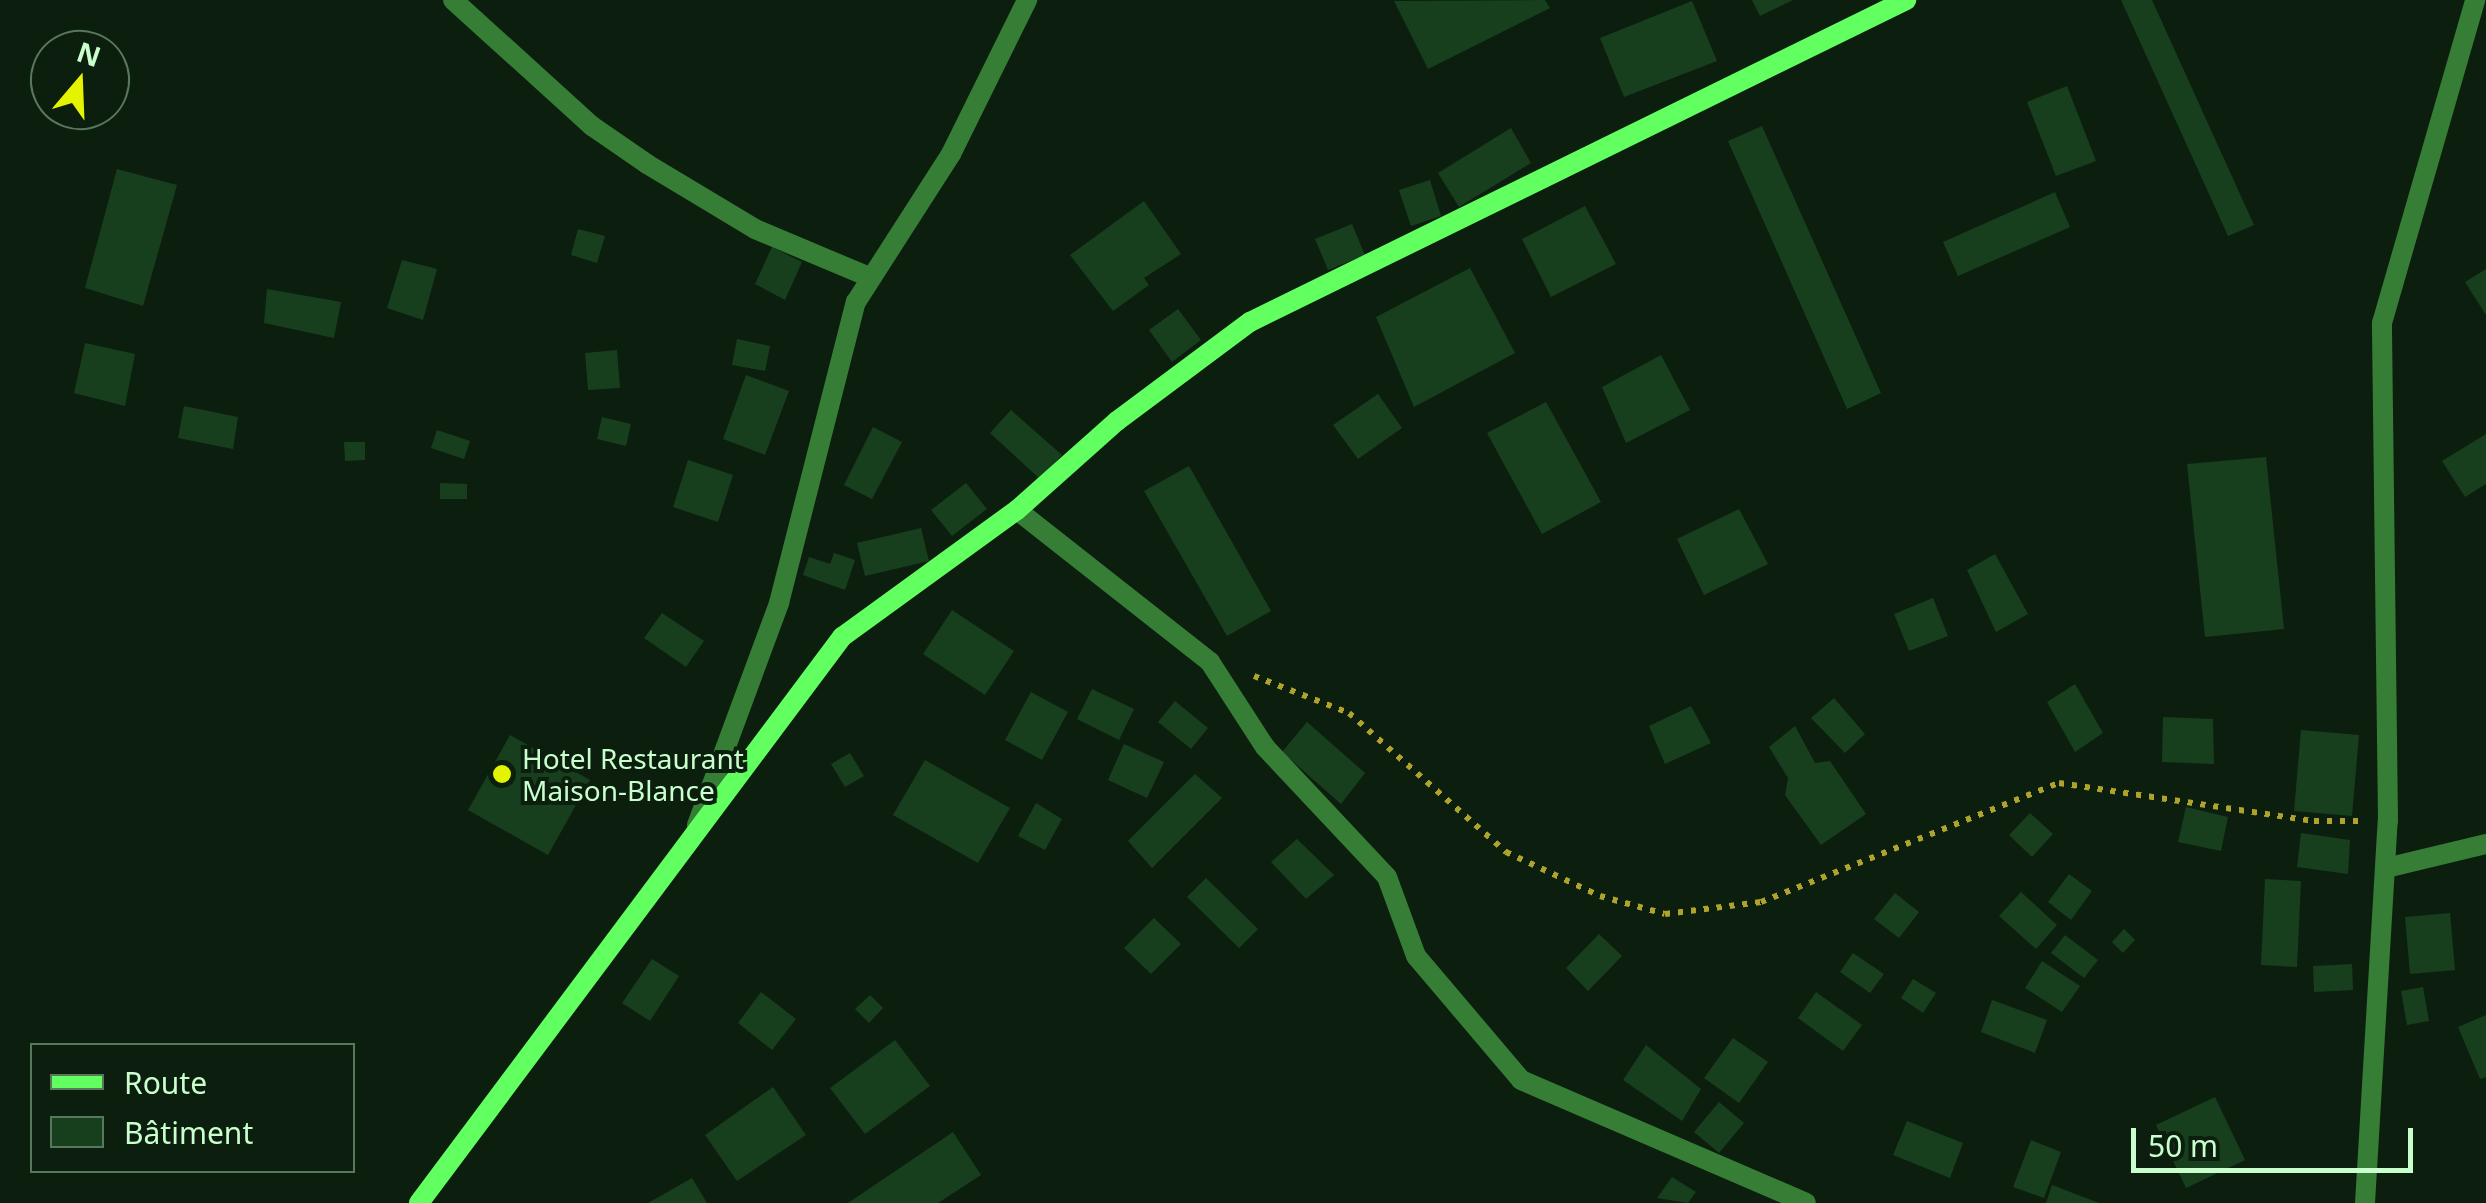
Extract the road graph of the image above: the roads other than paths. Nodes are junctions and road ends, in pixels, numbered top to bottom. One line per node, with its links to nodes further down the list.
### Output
1 (453, 0): 5 (street)
2 (1027, 0): 5 (street)
3 (1906, 0): 6 (street)
4 (2475, 0): 9 (street)
5 (869, 277): 7 (street)
6 (1016, 510): 7 (street); 11 (street)
7 (693, 836): 10 (street)
8 (2486, 844): 9 (street)
9 (2386, 868): 12 (street)
10 (419, 1203)
11 (1806, 1203)
12 (2366, 1203)

